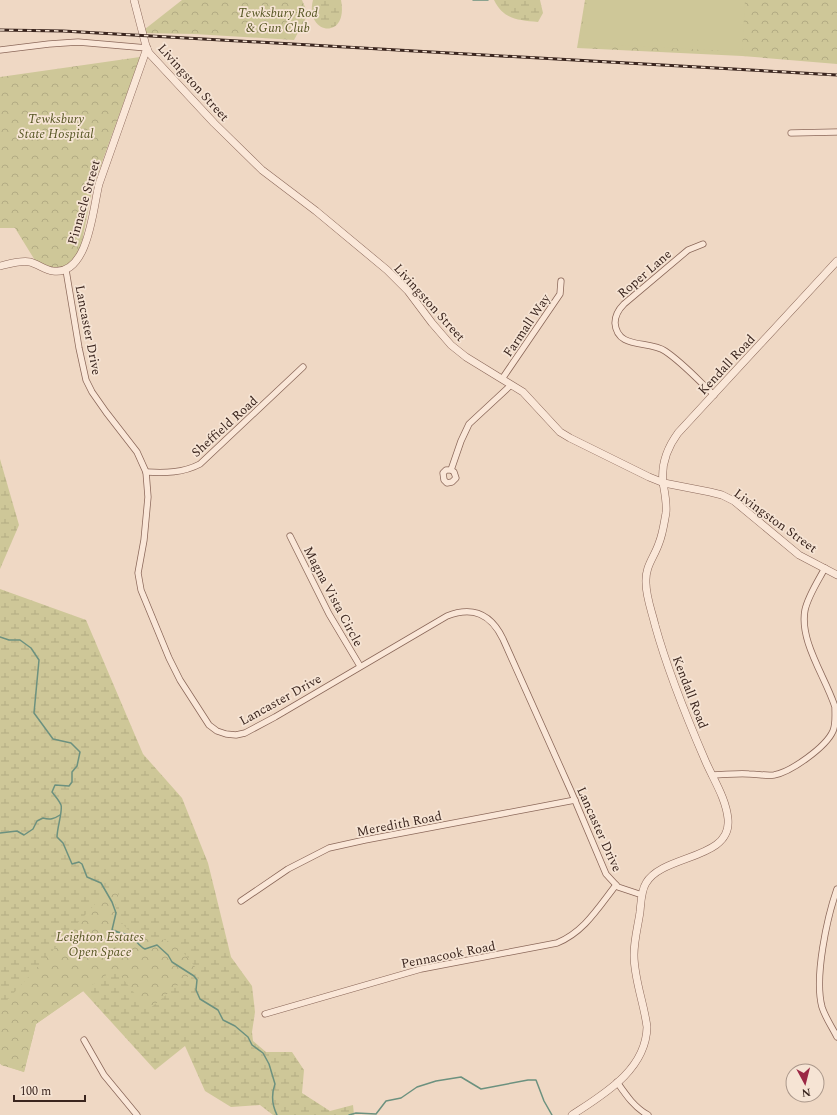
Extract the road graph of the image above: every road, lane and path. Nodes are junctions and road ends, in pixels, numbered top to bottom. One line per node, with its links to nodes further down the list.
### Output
1 (134, 0): 2 (street, Livingston Street)
2 (147, 48): 3 (street); 9 (street, Pinnacle Street); 12 (street, Livingston Street)
3 (0, 50)
4 (837, 132): 5 (street)
5 (791, 133)
6 (703, 244): 14 (street, Roper Lane)
7 (837, 261): 14 (street, Kendall Road)
8 (0, 266): 9 (street)
9 (66, 270): 16 (street, Lancaster Drive)
10 (561, 281): 12 (street, Farmall Way)
11 (303, 367): 16 (street, Sheffield Road)
12 (502, 379): 13 (street, Livingston Street)
13 (511, 385): 15 (street); 17 (street, Livingston Street)
14 (714, 395): 17 (street, Kendall Road)
15 (451, 470)
16 (146, 472): 21 (street, Lancaster Drive)
17 (663, 483): 19 (street, Livingston Street); 22 (street, Kendall Road)
18 (290, 536): 21 (street, Magna Vista Circle)
19 (825, 568): 20 (street, Livingston Street); 22 (street)
20 (837, 575)
21 (360, 666): 23 (street, Lancaster Drive)
22 (712, 775): 26 (street, Kendall Road)
23 (575, 800): 24 (street, Lancaster Drive); 27 (street, Meredith Road)
24 (616, 885): 26 (street, Lancaster Drive); 28 (street, Pennacook Road)
25 (837, 889): 29 (street)
26 (642, 895): 31 (street, Kendall Road)
27 (241, 901)
28 (265, 1014)
29 (837, 1037)
30 (84, 1040): 32 (street)
31 (617, 1082): 33 (street, Kendall Road); 34 (street)
32 (137, 1115)
33 (572, 1115)
34 (648, 1115)

